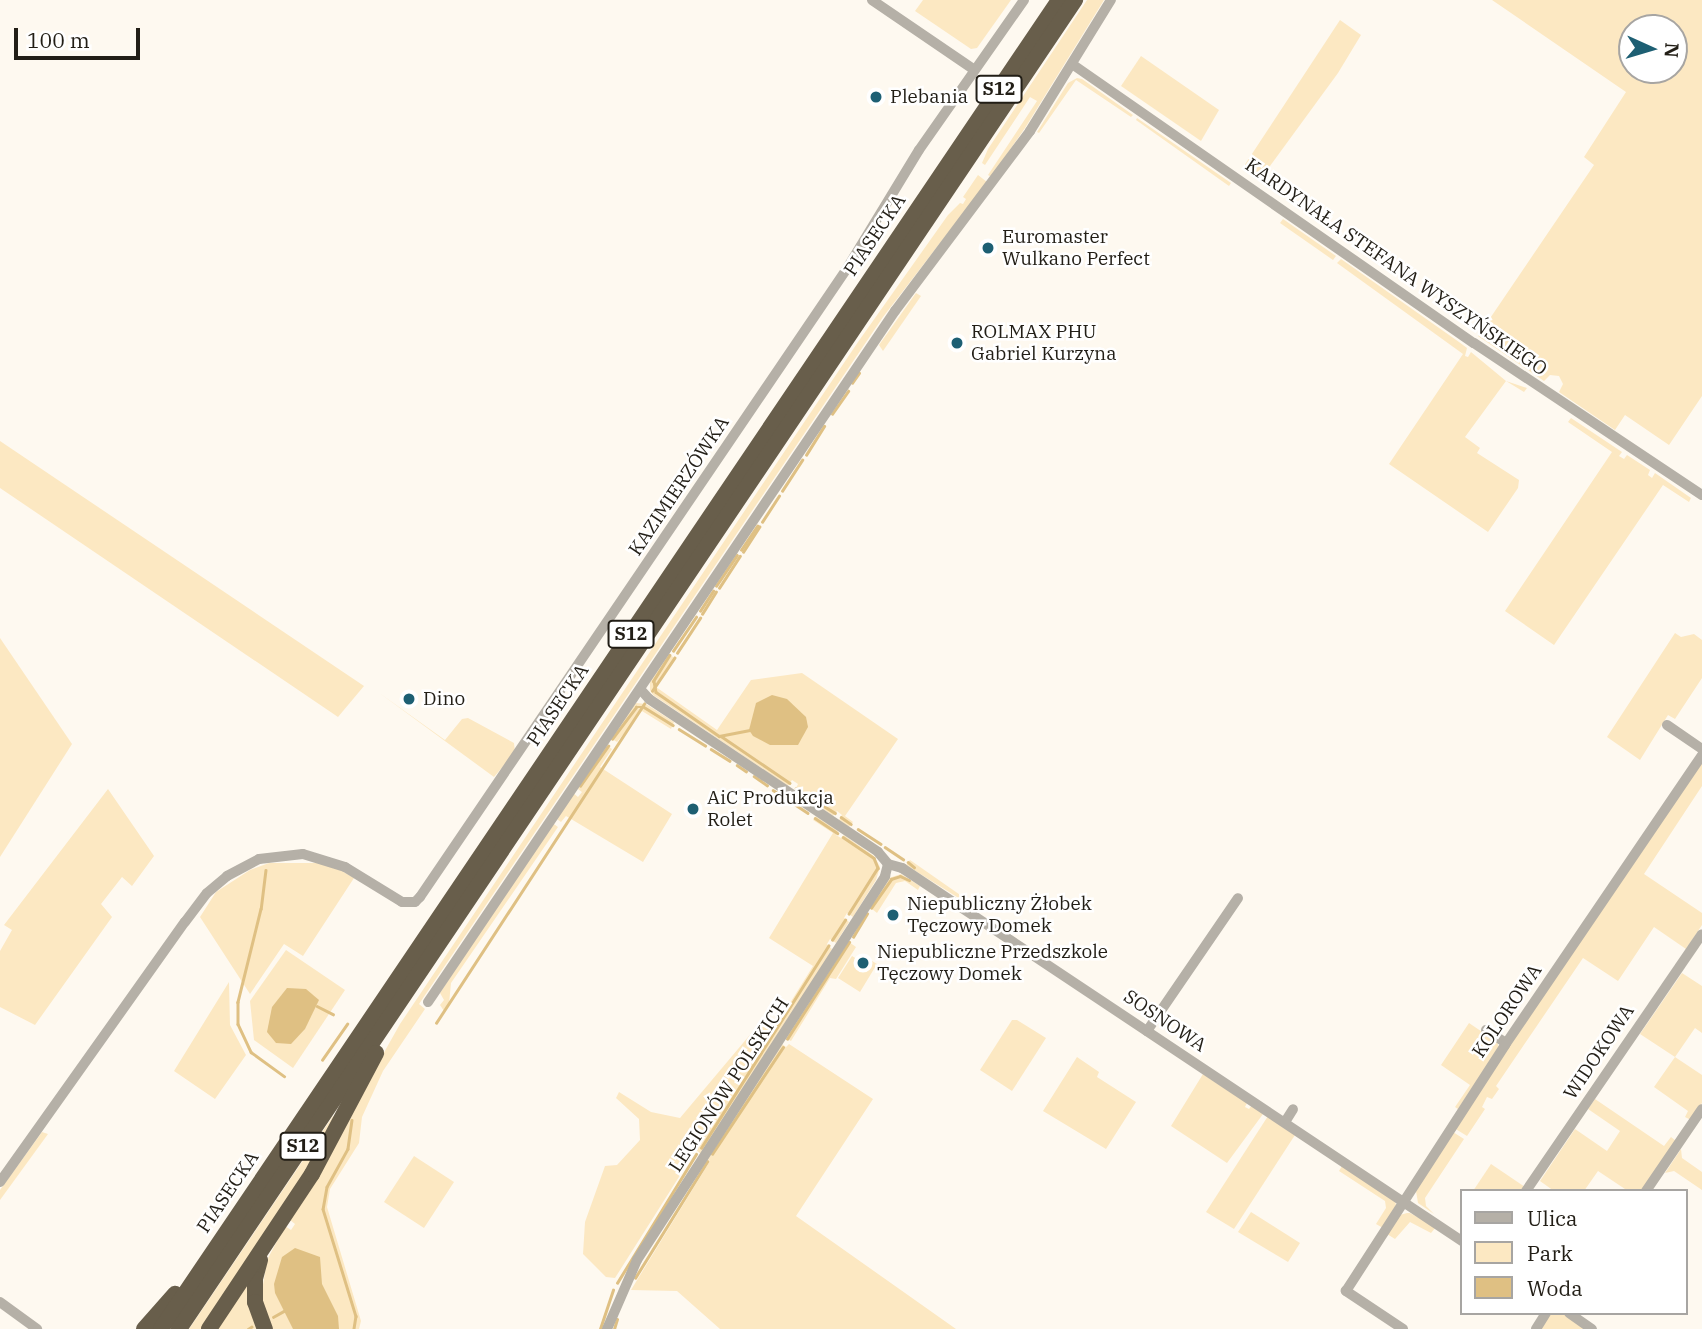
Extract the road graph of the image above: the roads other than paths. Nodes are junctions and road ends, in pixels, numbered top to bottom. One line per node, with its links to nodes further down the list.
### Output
1 (872, 0): 7 (street)
2 (1024, 0): 7 (street)
3 (1059, 0): 32 (highway, PIASECKA / S12)
4 (1075, 0): 18 (highway, PIASECKA / S12)
5 (1111, 0): 6 (street)
6 (1072, 64): 8 (street, KARDYNAŁA STEFANA WYSZYŃSKIEGO); 11 (street)
7 (974, 69): 26 (street, KAZIMIERZÓWKA)
8 (1573, 411): 9 (street); 10 (street, KARDYNAŁA STEFANA WYSZYŃSKIEGO)
9 (1566, 421)
10 (1700, 497)
11 (641, 690): 15 (street, SOSNOWA); 19 (street)
12 (1667, 725): 13 (street)
13 (1702, 749)
14 (1702, 755): 22 (street, KOLOROWA)
15 (888, 864): 21 (street, SOSNOWA); 41 (street, LEGIONÓW POLSKICH)
16 (1238, 898): 21 (street)
17 (1702, 934): 27 (street, WIDOKOWA)
18 (426, 962): 30 (highway); 38 (highway, PIASECKA / S12)
19 (428, 1002)
20 (1486, 1030): 22 (street)
21 (1147, 1031): 25 (street, SOSNOWA)
22 (1506, 1043): 29 (street, KOLOROWA)
23 (1293, 1109): 25 (street)
24 (1702, 1109): 28 (street)
25 (1285, 1122): 29 (street, SOSNOWA)
26 (0, 1182)
27 (1528, 1189)
28 (1647, 1189)
29 (1405, 1202): 31 (street, SOSNOWA); 42 (street, KOLOROWA)
30 (279, 1224): 39 (highway); 40 (highway)
31 (1460, 1240)
32 (214, 1251): 36 (highway); 37 (highway, PIASECKA / S12)
33 (0, 1302): 35 (street)
34 (1572, 1315): 43 (street)
35 (37, 1329)
36 (144, 1329)
37 (161, 1329)
38 (180, 1329)
39 (209, 1329)
40 (265, 1329)
41 (607, 1329)
42 (1403, 1329)
43 (1592, 1329)

